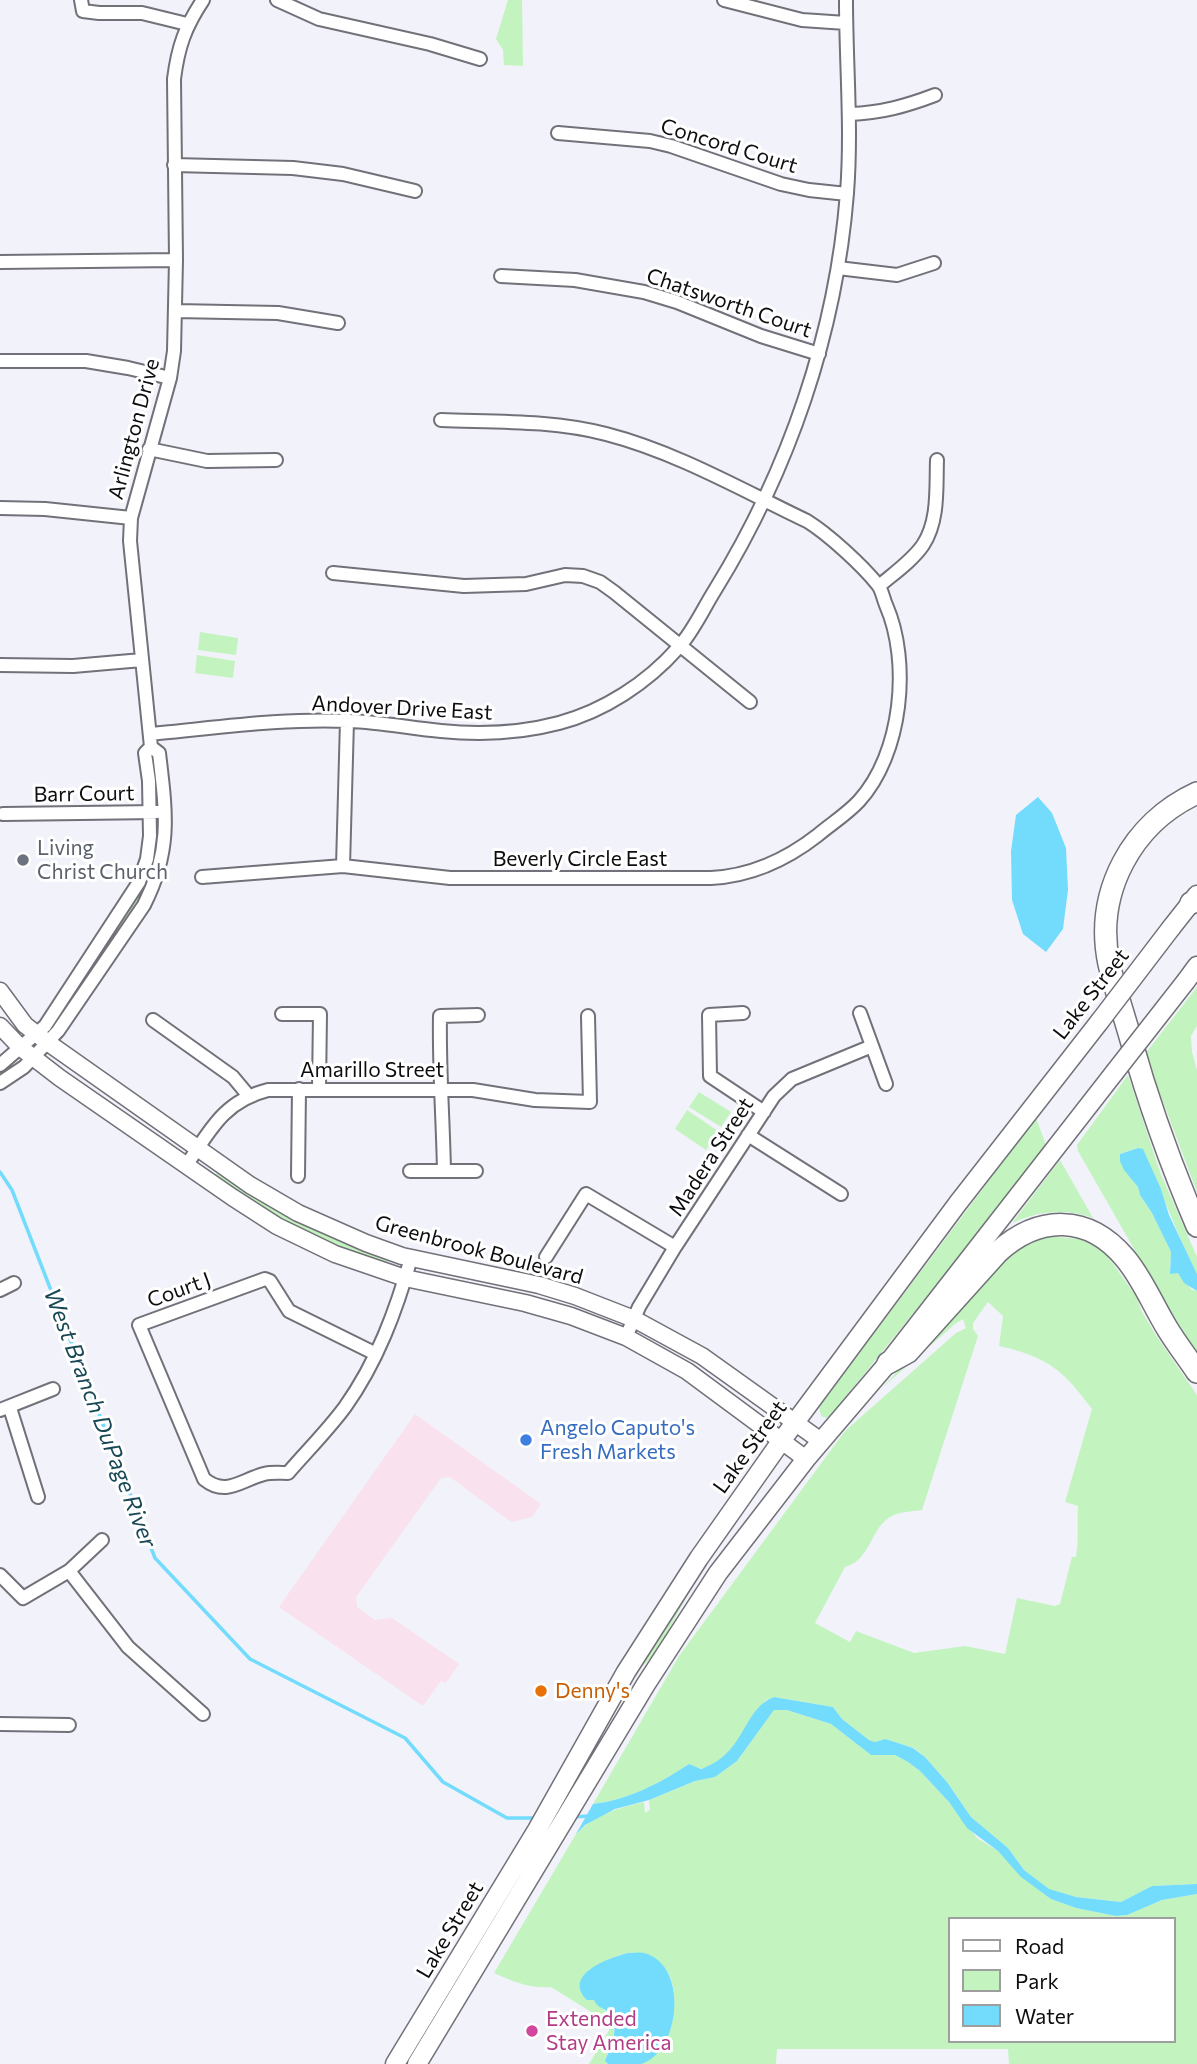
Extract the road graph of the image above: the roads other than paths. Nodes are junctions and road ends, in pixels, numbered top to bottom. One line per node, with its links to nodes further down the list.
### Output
1 (81, 0): 7 (street)
2 (203, 0): 7 (street, Arlington Drive)
3 (277, 0): 8 (street)
4 (724, 0): 6 (street)
5 (846, 0): 6 (street, Andover Drive East)
6 (846, 23): 10 (street, Andover Drive East)
7 (187, 24): 12 (street, Arlington Drive)
8 (480, 59)
9 (934, 95): 10 (street)
10 (850, 114): 14 (street, Andover Drive East)
11 (558, 133): 14 (street, Concord Court)
12 (174, 165): 13 (street); 15 (street, Arlington Drive)
13 (415, 191)
14 (847, 194): 18 (street, Andover Drive East)
15 (176, 260): 16 (street); 20 (street, Arlington Drive)
16 (0, 262)
17 (934, 263): 18 (street)
18 (838, 268): 22 (street, Andover Drive East)
19 (501, 276): 22 (street, Chatsworth Court)
20 (176, 311): 21 (street); 24 (street, Arlington Drive)
21 (338, 323)
22 (819, 354): 29 (street, Andover Drive East)
23 (0, 361): 24 (street)
24 (170, 378): 26 (street, Arlington Drive)
25 (441, 420): 29 (street)
26 (149, 449): 27 (street); 31 (street, Arlington Drive)
27 (276, 460)
28 (937, 460): 33 (street)
29 (764, 500): 33 (street); 34 (street, Andover Drive East)
30 (0, 508): 31 (street)
31 (131, 518): 35 (street, Arlington Drive)
32 (333, 573): 34 (street)
33 (879, 586): 44 (street, Beverly Circle East)
34 (680, 646): 37 (street); 38 (street, Andover Drive East)
35 (142, 660): 36 (street); 39 (street, Arlington Drive)
36 (0, 665)
37 (750, 702)
38 (347, 721): 39 (street, Andover Drive East); 44 (street)
39 (151, 740): 41 (street, Arlington Drive); 42 (street, Arlington Drive)
40 (1197, 793): 75 (highway)
41 (150, 812): 42 (street, Barr Court); 43 (street, Barr Court); 56 (street, Arlington Drive)
42 (165, 812): 56 (street, Arlington Drive)
43 (4, 814)
44 (342, 866): 45 (street, Beverly Circle East)
45 (202, 877)
46 (1195, 900): 89 (main road, Lake Street, bridge)
47 (1197, 966): 85 (main road, Lake Street, bridge)
48 (0, 991): 56 (main road, Greenbrook Boulevard)
49 (743, 1013): 66 (street)
50 (860, 1013): 57 (street)
51 (282, 1014): 63 (street)
52 (478, 1015): 64 (street)
53 (588, 1016): 64 (street, Amarillo Street)
54 (153, 1020): 65 (street)
55 (0, 1026): 58 (main road, Greenbrook Boulevard)
56 (41, 1038): 58 (street, Arlington Drive); 68 (main road, Greenbrook Boulevard)
57 (872, 1046): 61 (street); 66 (street, Madera Street)
58 (27, 1053): 59 (street); 60 (street); 69 (main road, Greenbrook Boulevard)
59 (0, 1065)
60 (0, 1083)
61 (886, 1084)
62 (299, 1089): 63 (street, Amarillo Street); 65 (street, Amarillo Street); 73 (street)
63 (319, 1089): 64 (street, Amarillo Street)
64 (441, 1089): 71 (street)
65 (248, 1095): 68 (street)
66 (764, 1112): 67 (street, Madera Street)
67 (748, 1135): 74 (street); 76 (street, Madera Street)
68 (198, 1149): 69 (street); 78 (main road, Greenbrook Boulevard)
69 (186, 1166): 79 (main road, Greenbrook Boulevard)
70 (410, 1171): 71 (street)
71 (444, 1171): 72 (street)
72 (476, 1171)
73 (298, 1176)
74 (841, 1194)
75 (1197, 1226)
76 (675, 1247): 77 (street); 82 (street, Madera Street)
77 (546, 1257)
78 (411, 1258): 79 (street); 82 (main road, Greenbrook Boulevard)
79 (405, 1278): 83 (main road, Greenbrook Boulevard); 84 (street)
80 (14, 1283): 81 (street)
81 (0, 1290)
82 (634, 1319): 83 (street, Madera Street); 89 (main road, Greenbrook Boulevard)
83 (626, 1337): 90 (main road, Greenbrook Boulevard)
84 (376, 1354): 84 (street, Court J)
85 (888, 1363): 86 (highway); 91 (main road, Lake Street)
86 (1197, 1372)
87 (53, 1389): 88 (street)
88 (5, 1409): 93 (street)
89 (795, 1423): 90 (main road, Lake Street); 91 (main road, Greenbrook Boulevard)
90 (782, 1440): 92 (main road, Greenbrook Boulevard); 100 (main road, Lake Street)
91 (821, 1441): 92 (main road, Lake Street)
92 (806, 1459): 101 (main road, Lake Street)
93 (38, 1497)
94 (102, 1540): 95 (street)
95 (69, 1571): 96 (street); 97 (street)
96 (0, 1574)
97 (203, 1714)
98 (0, 1724): 99 (street)
99 (69, 1725)
100 (395, 2064)
101 (417, 2064)

